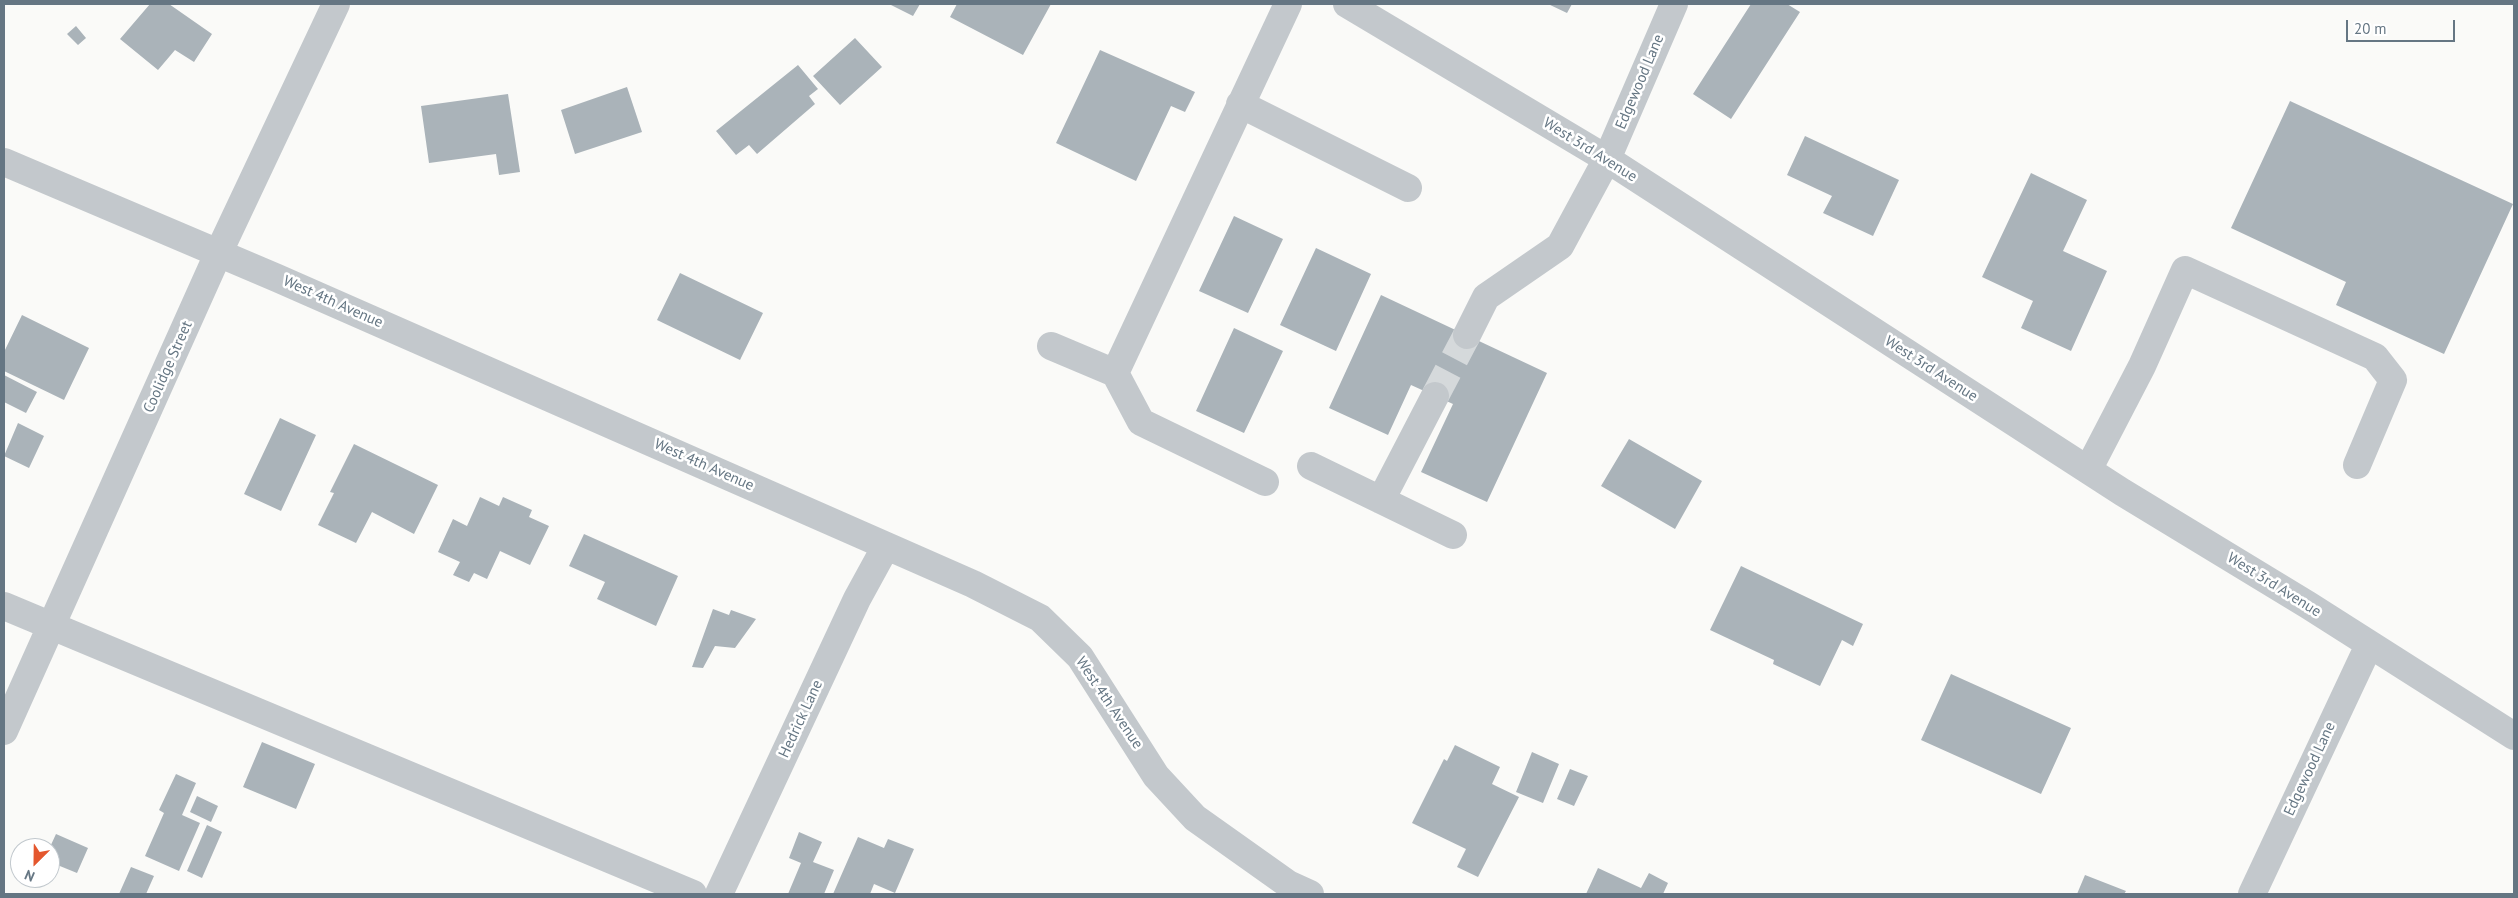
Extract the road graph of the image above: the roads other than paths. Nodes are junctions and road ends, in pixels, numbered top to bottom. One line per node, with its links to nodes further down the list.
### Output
1 (336, 4): 9 (street, Coolidge Street)
2 (1288, 4): 5 (street)
3 (1347, 4): 6 (street, West 3rd Avenue)
4 (1674, 4): 6 (street, Edgewood Lane)
5 (1240, 104): 8 (street); 12 (street)
6 (1606, 159): 10 (street, Edgewood Lane); 16 (street, West 3rd Avenue)
7 (4, 162): 9 (street, West 4th Avenue)
8 (1408, 188)
9 (218, 254): 20 (street, West 4th Avenue); 22 (street, Coolidge Street)
10 (1467, 335)
11 (1051, 346): 12 (street)
12 (1115, 373): 17 (street)
13 (1435, 396): 18 (street)
14 (2357, 465): 16 (street)
15 (1311, 466): 18 (street)
16 (2088, 470): 23 (street, West 3rd Avenue)
17 (1265, 482)
18 (1381, 500): 19 (street)
19 (1453, 535)
20 (886, 546): 27 (street, Hedrick Lane); 28 (street, West 4th Avenue)
21 (4, 606): 22 (street)
22 (51, 626): 24 (street, Coolidge Street); 26 (street)
23 (2369, 644): 25 (street, West 3rd Avenue); 29 (street, Edgewood Lane)
24 (4, 731)
25 (2514, 736)
26 (693, 894)
27 (719, 894)
28 (1310, 894)
29 (2252, 894)

